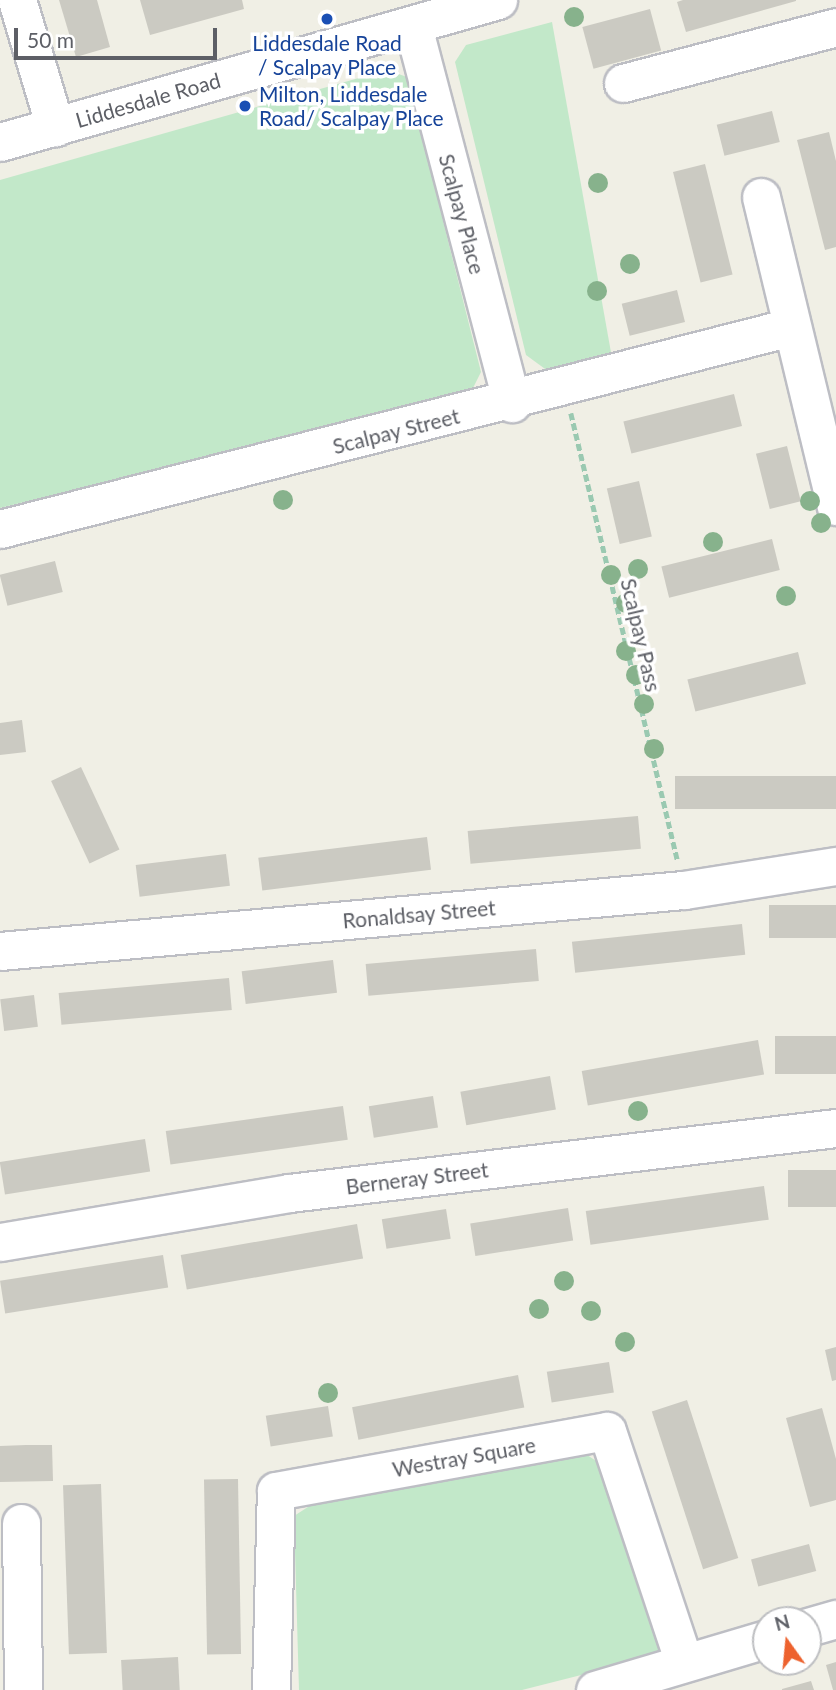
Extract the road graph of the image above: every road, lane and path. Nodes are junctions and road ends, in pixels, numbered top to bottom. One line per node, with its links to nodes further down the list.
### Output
1 (17, 0): 6 (street)
2 (498, 0): 3 (street, Liddesdale Road)
3 (413, 26): 6 (street, Liddesdale Road); 11 (street, Scalpay Place)
4 (836, 27): 5 (street)
5 (623, 83)
6 (55, 127): 7 (street, Liddesdale Road)
7 (0, 142)
8 (761, 197): 9 (street)
9 (791, 327): 10 (street, Scalpay Street); 12 (street)
10 (565, 388): 11 (street, Scalpay Street); 15 (path, Scalpay Pass)
11 (512, 402): 13 (street, Scalpay Street)
12 (836, 506)
13 (0, 529)
14 (836, 866): 15 (street, Ronaldsay Street)
15 (684, 890): 16 (street, Ronaldsay Street)
16 (0, 951)
17 (836, 1128): 18 (street, Berneray Street)
18 (0, 1242)
19 (21, 1523): 22 (street)
20 (752, 1643): 21 (street)
21 (684, 1663): 23 (street, Westray Square); 24 (street)
22 (23, 1690)
23 (271, 1690)
24 (595, 1690)

